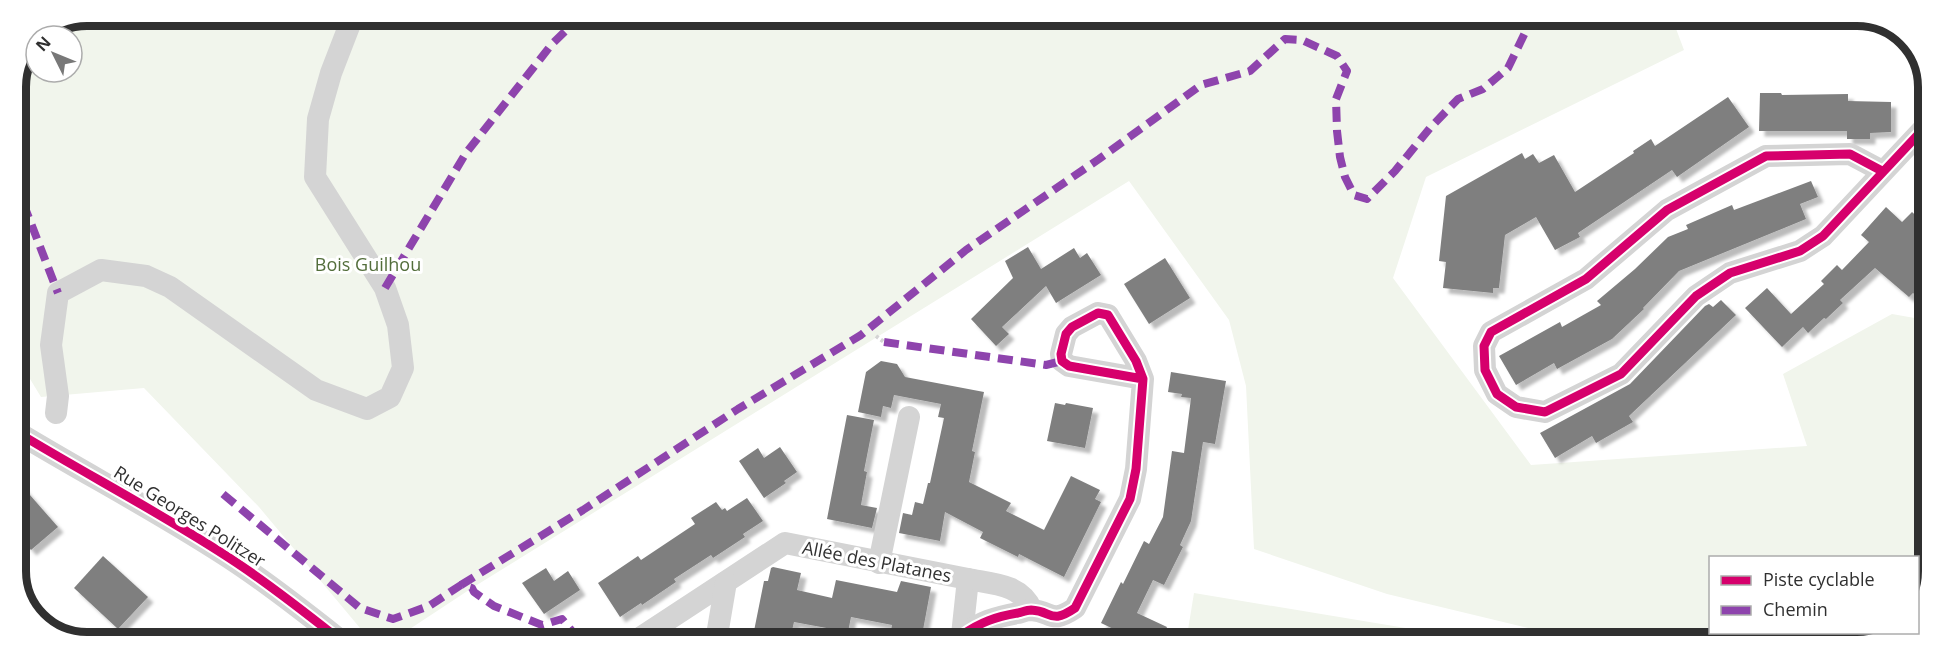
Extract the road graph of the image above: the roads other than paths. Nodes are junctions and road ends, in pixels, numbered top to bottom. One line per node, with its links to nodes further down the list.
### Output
1 (349, 26): 5 (street)
2 (1917, 135): 3 (street)
3 (1882, 171): 3 (street)
4 (1143, 379): 11 (street)
5 (56, 413)
6 (909, 417): 8 (street)
7 (26, 438): 12 (street, Rue Georges Politzer)
8 (879, 563): 9 (street, Allée des Platanes); 10 (street, Allée des Platanes)
9 (968, 579): 11 (street, Allée des Platanes); 15 (street)
10 (726, 582): 13 (street, Allée des Platanes); 14 (street)
11 (1032, 610): 16 (street)
12 (331, 633)
13 (648, 633)
14 (718, 633)
15 (963, 633)
16 (968, 633)

